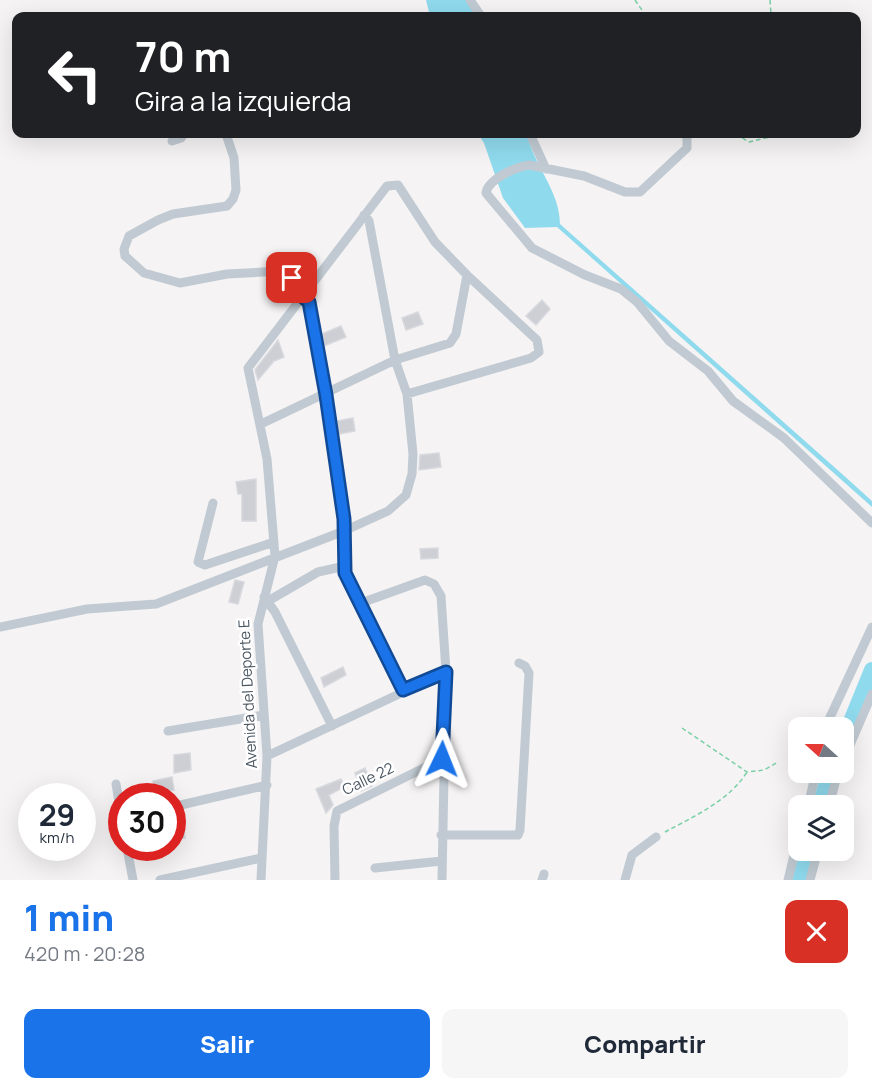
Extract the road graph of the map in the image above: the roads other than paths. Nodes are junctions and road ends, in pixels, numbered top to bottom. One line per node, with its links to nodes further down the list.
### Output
1 (181, 138): 5 (street)
2 (227, 138): 9 (street)
3 (532, 138): 6 (street)
4 (687, 138): 6 (street)
5 (172, 141)
6 (546, 169): 15 (street)
7 (364, 215): 8 (street); 9 (street); 10 (street)
8 (466, 275): 10 (street); 11 (street)
9 (303, 296): 12 (street); 13 (street, Avenida del Deporte E)
10 (395, 360): 11 (street); 12 (street)
11 (407, 394): 16 (street)
12 (326, 395): 13 (street); 16 (street)
13 (261, 424): 17 (street, Avenida del Deporte E)
14 (213, 503): 17 (street)
15 (872, 522)
16 (344, 531): 18 (street); 19 (street)
17 (274, 542): 18 (street, Avenida del Deporte E)
18 (275, 556): 20 (street, Avenida del Deporte E); 22 (street)
19 (345, 566): 20 (street); 21 (street)
20 (266, 599): 28 (street, Avenida del Deporte E); 30 (street)
21 (361, 603): 25 (street); 26 (street)
22 (0, 627)
23 (872, 627): 29 (street)
24 (519, 663): 37 (street)
25 (446, 672): 26 (street); 34 (street)
26 (403, 690): 30 (street)
27 (872, 694): 32 (street)
28 (264, 715): 31 (street); 33 (street, Avenida del Deporte E)
29 (830, 717)
30 (332, 726): 33 (street)
31 (168, 731)
32 (854, 736)
33 (267, 756): 35 (street, Avenida del Deporte E)
34 (442, 759): 37 (street); 49 (street, Calle 22)
35 (267, 785): 36 (street); 39 (street, Avenida del Deporte E)
36 (186, 804)
37 (441, 835): 41 (street)
38 (656, 837): 45 (street)
39 (261, 858): 47 (street); 48 (street, Avenida del Deporte E)
40 (129, 861): 46 (street)
41 (442, 861): 44 (street); 50 (street)
42 (793, 861): 52 (street)
43 (815, 861): 53 (street)
44 (375, 868)
45 (626, 878): 51 (street)
46 (133, 880)
47 (160, 880)
48 (261, 880)
49 (335, 880)
50 (442, 880)
51 (637, 880)
52 (788, 880)
53 (810, 880)

